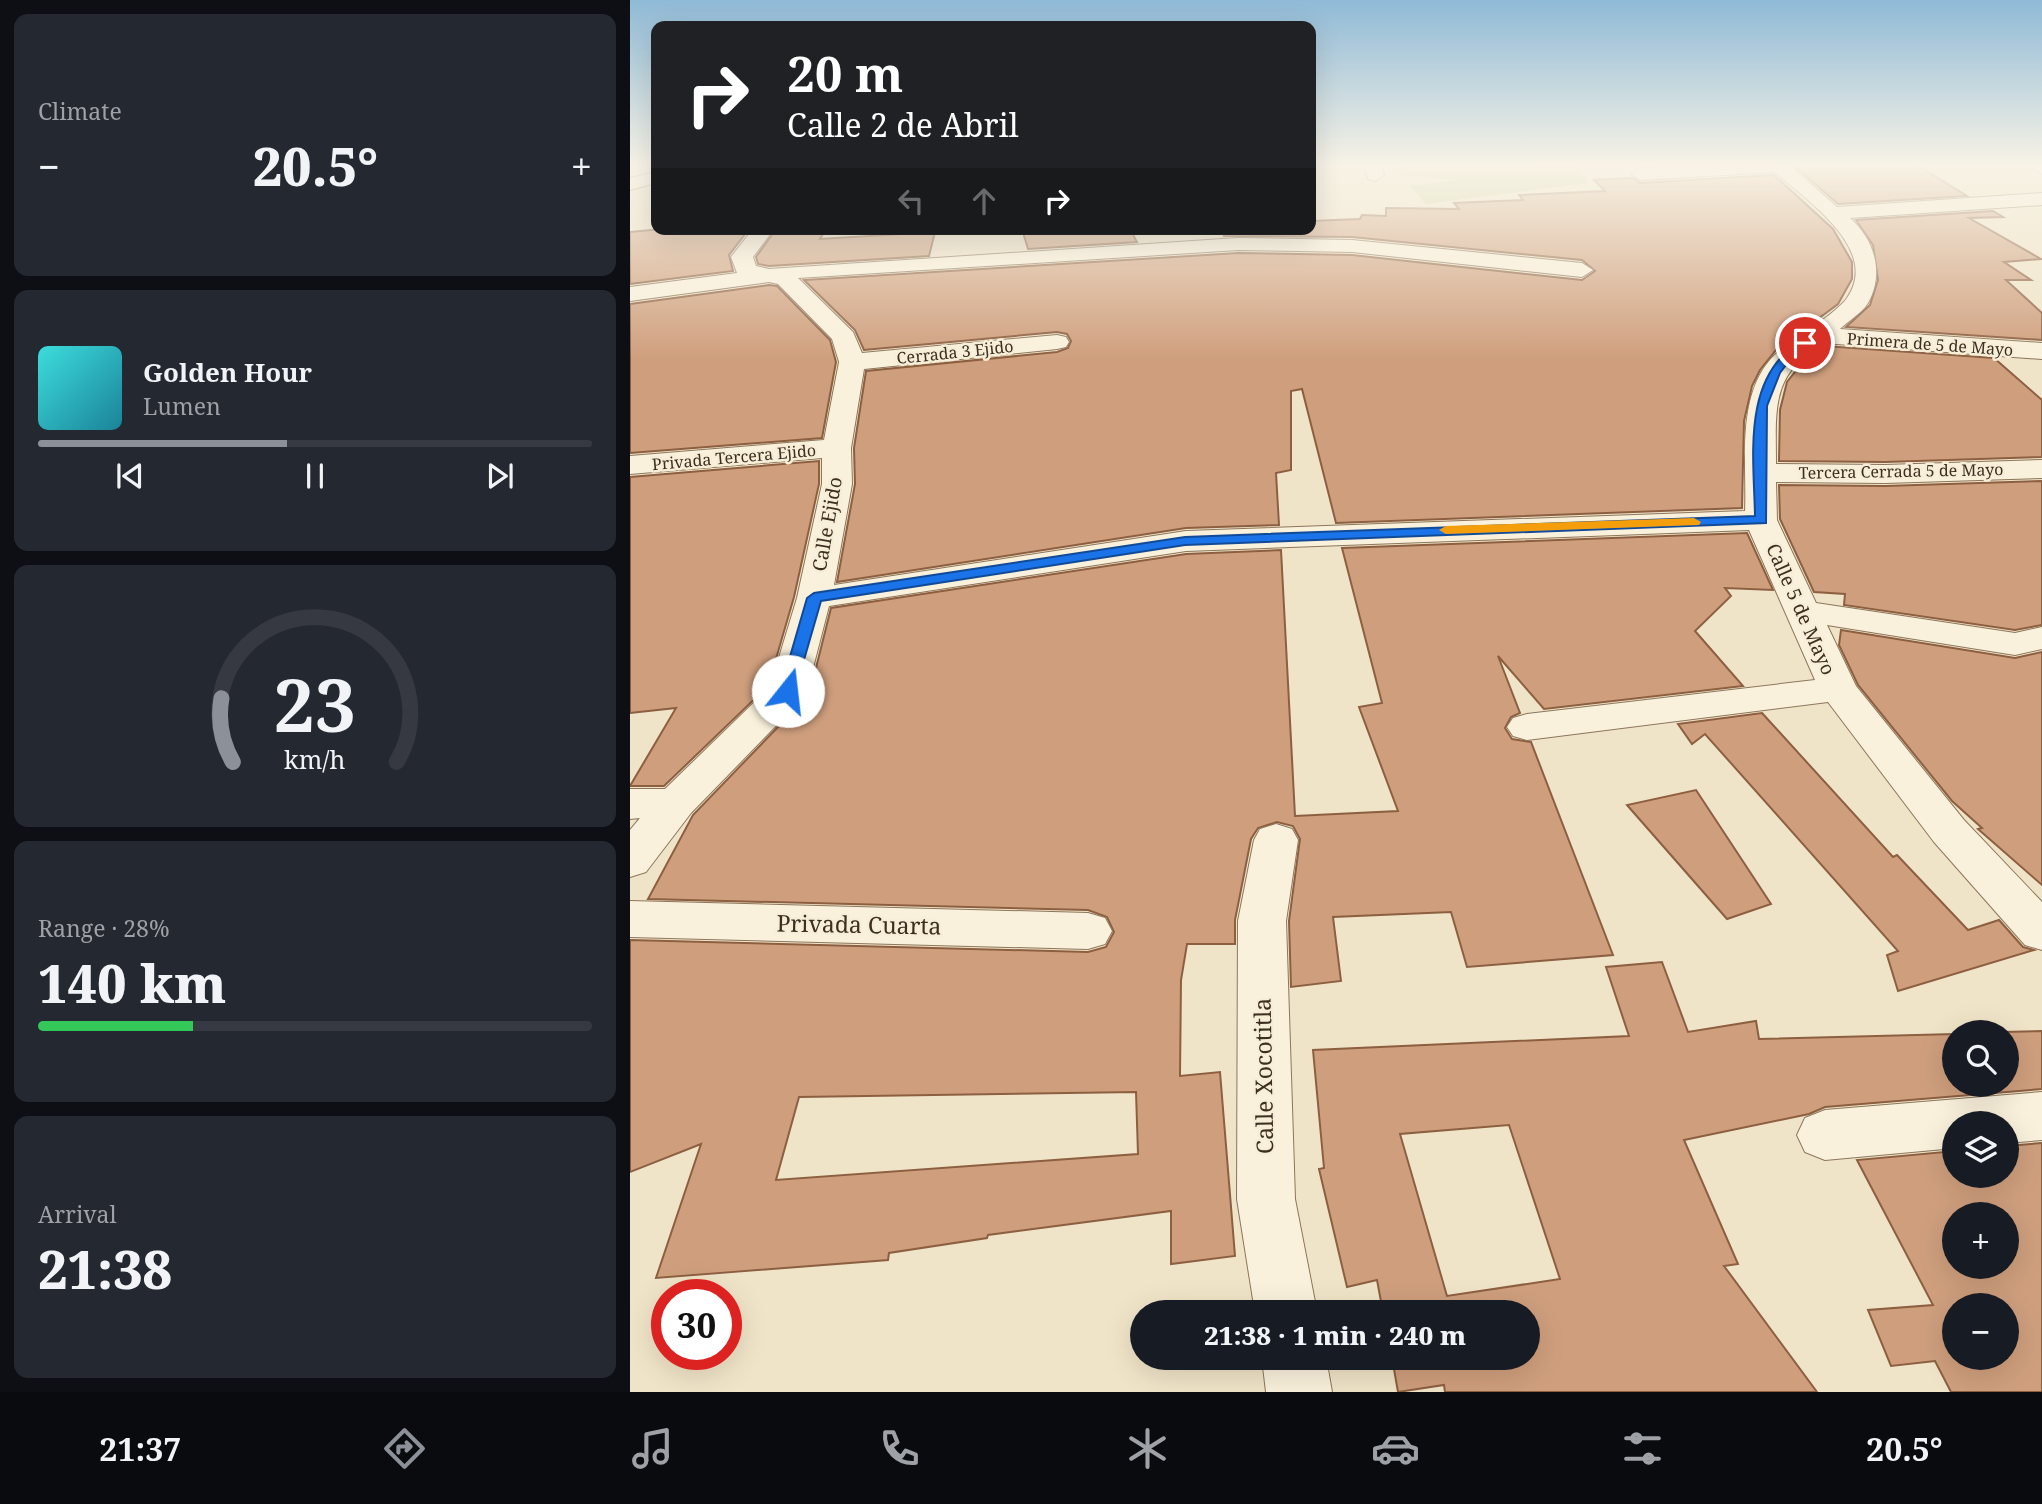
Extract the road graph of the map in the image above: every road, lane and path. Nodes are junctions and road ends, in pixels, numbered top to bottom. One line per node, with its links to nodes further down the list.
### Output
1 (1846, 229): 6 (street, Calle 5 de Mayo)
2 (759, 235): 4 (street)
3 (1582, 270): 4 (street)
4 (772, 276): 5 (street); 9 (street)
5 (630, 295)
6 (1818, 335): 8 (street, Primera de 5 de Mayo); 13 (street, Calle 5 de Mayo)
7 (1057, 342): 9 (street, Cerrada 3 Ejido)
8 (2042, 351)
9 (852, 362): 10 (street, Calle Ejido)
10 (837, 448): 11 (street, Privada Tercera Ejido); 15 (street, Calle Ejido)
11 (630, 465)
12 (2042, 469): 13 (street, Tercera Cerrada 5 de Mayo)
13 (1759, 473): 14 (street, Calle 5 de Mayo)
14 (1761, 520): 15 (street); 16 (street, Calle 5 de Mayo)
15 (814, 598): 20 (street, Calle Ejido)
16 (1802, 611): 17 (street); 18 (street, Calle 5 de Mayo)
17 (2042, 638)
18 (1838, 690): 19 (street); 26 (street, Calle 5 de Mayo)
19 (1527, 727)
20 (676, 803): 21 (street); 23 (street, Calle Ejido)
21 (630, 804)
22 (1276, 840): 29 (street, Calle Xocotitla)
23 (630, 861)
24 (630, 919): 25 (street, Privada Cuarta)
25 (1088, 931)
26 (2042, 932)
27 (2042, 1116): 28 (street)
28 (1825, 1135)
29 (1284, 1300)
30 (1296, 1370): 31 (street)
31 (1300, 1392)

